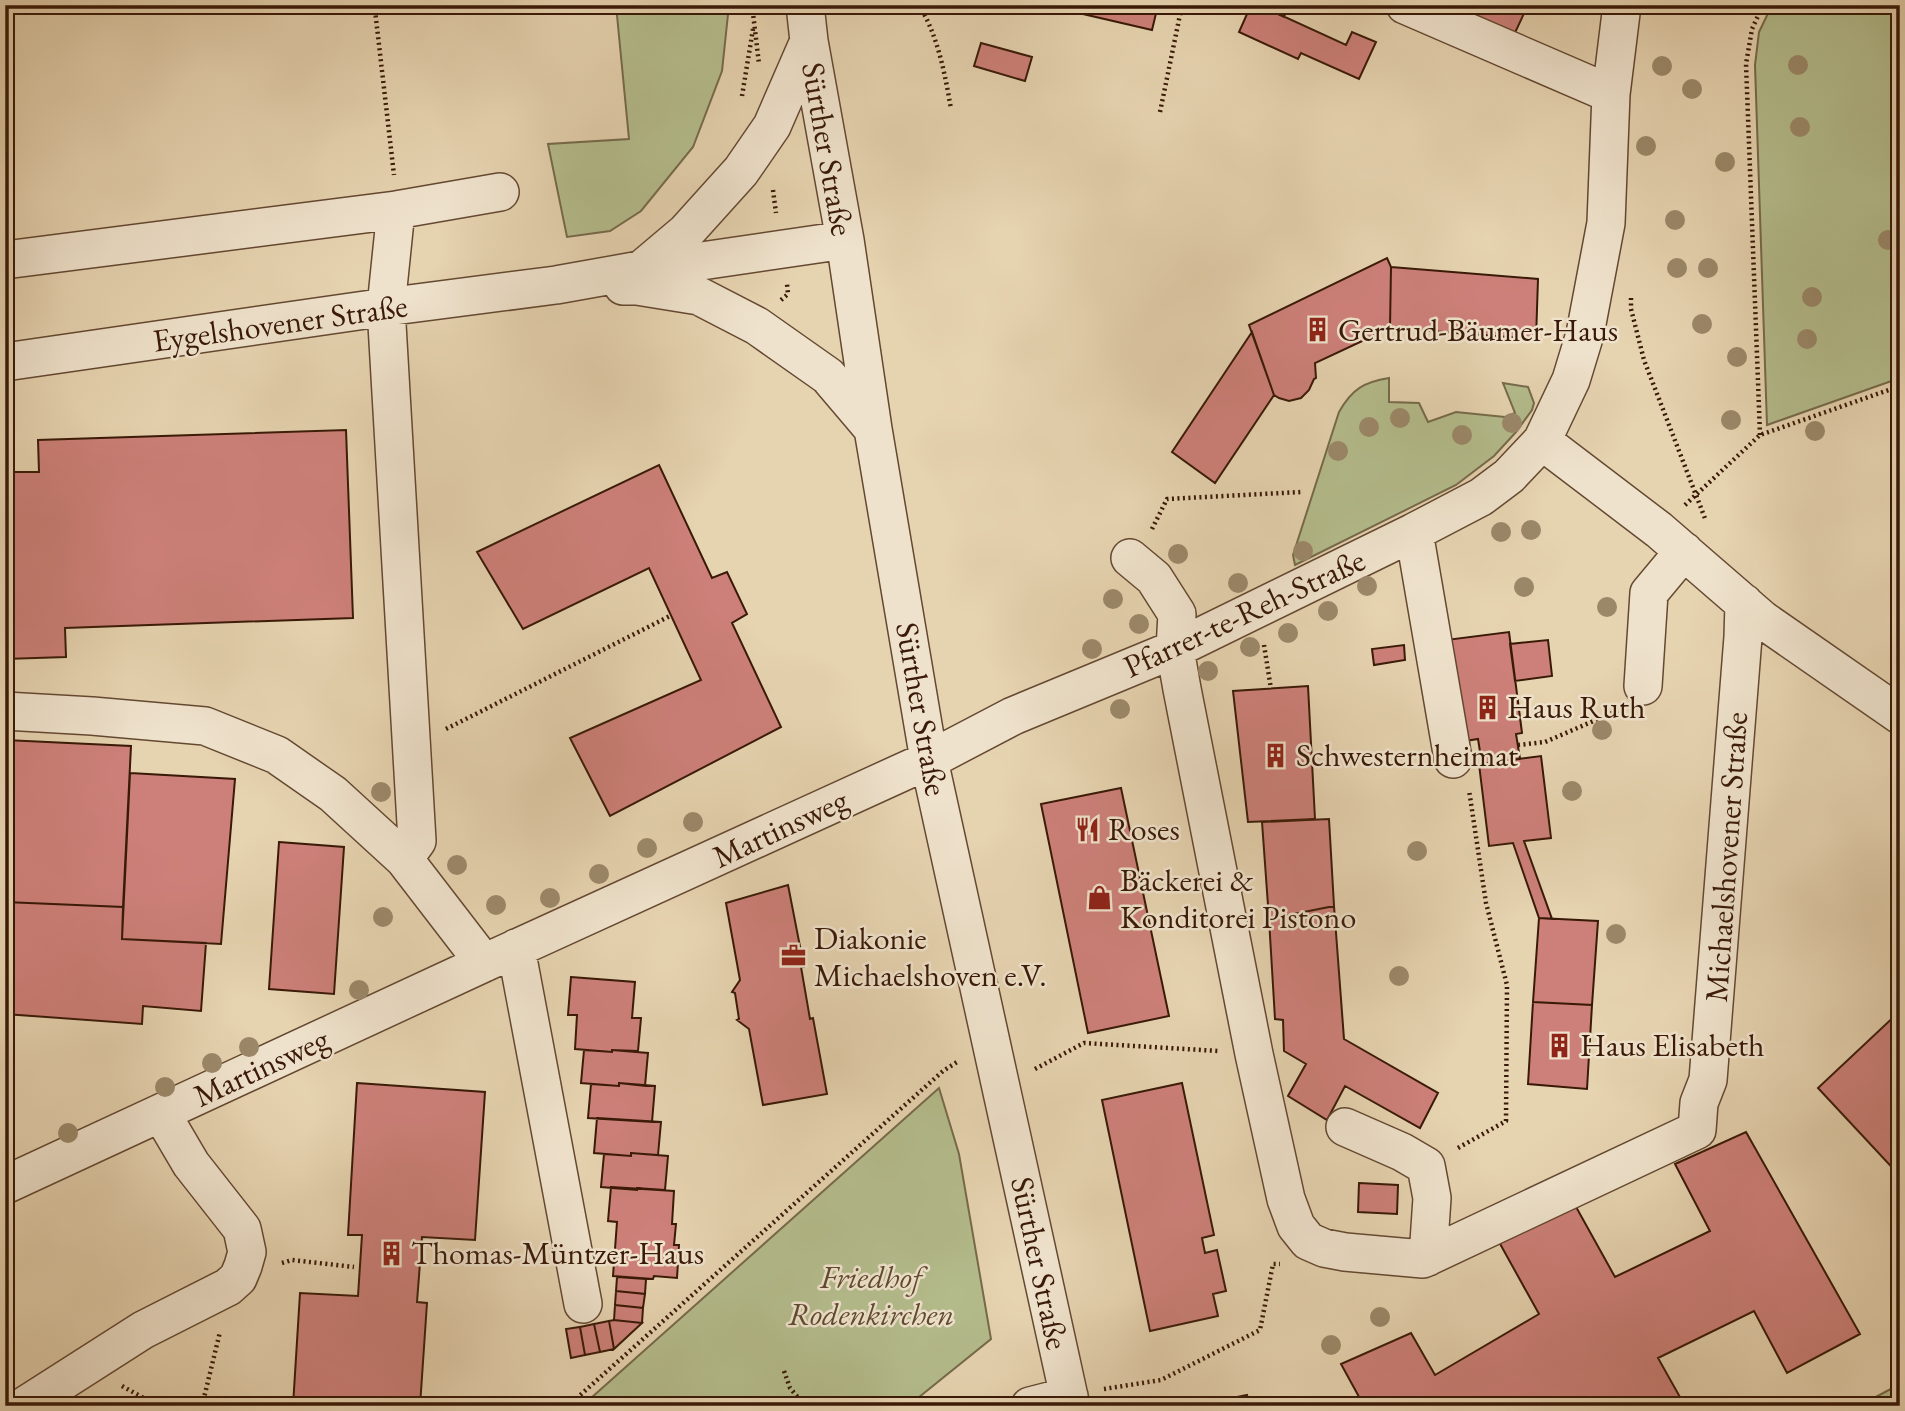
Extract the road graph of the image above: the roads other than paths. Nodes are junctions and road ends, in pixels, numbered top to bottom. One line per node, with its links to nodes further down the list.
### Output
1 (805, 5): 4 (street, Sürther Straße)
2 (1405, 5): 5 (street)
3 (1622, 5): 5 (street, Pfarrer-te-Reh-Straße)
4 (809, 41): 8 (street, Sürther Straße); 10 (street)
5 (1611, 94): 15 (street, Pfarrer-te-Reh-Straße)
6 (500, 192): 7 (street)
7 (396, 211): 9 (street); 12 (street)
8 (845, 240): 10 (street, Eygelshovener Straße); 14 (street, Sürther Straße)
9 (5, 260)
10 (640, 271): 11 (street, Eygelshovener Straße)
11 (556, 285): 12 (street, Eygelshovener Straße); 14 (street, Eygelshovener Straße)
12 (386, 307): 13 (street, Eygelshovener Straße); 26 (street)
13 (5, 362)
14 (873, 429): 25 (street, Sürther Straße)
15 (1542, 441): 16 (street, Pfarrer-te-Reh-Straße); 17 (street)
16 (1414, 532): 20 (street, Pfarrer-te-Reh-Straße); 24 (street)
17 (1684, 536): 19 (street); 21 (street)
18 (1132, 559): 20 (street)
19 (1744, 603): 23 (street); 31 (street, Michaelshovener Straße)
20 (1175, 649): 25 (street, Pfarrer-te-Reh-Straße); 31 (street, Michaelshovener Straße)
21 (1643, 686)
22 (5, 711): 26 (street)
23 (1900, 715)
24 (1453, 759)
25 (929, 760): 27 (street, Martinsweg); 33 (street, Sürther Straße)
26 (404, 859): 27 (street)
27 (500, 956): 28 (street, Martinsweg); 32 (street)
28 (161, 1113): 30 (street, Martinsweg); 34 (street)
29 (1345, 1127): 31 (street)
30 (9, 1190)
31 (1428, 1257)
32 (583, 1304)
33 (1070, 1401): 35 (street)
34 (24, 1406)
35 (1030, 1406)

